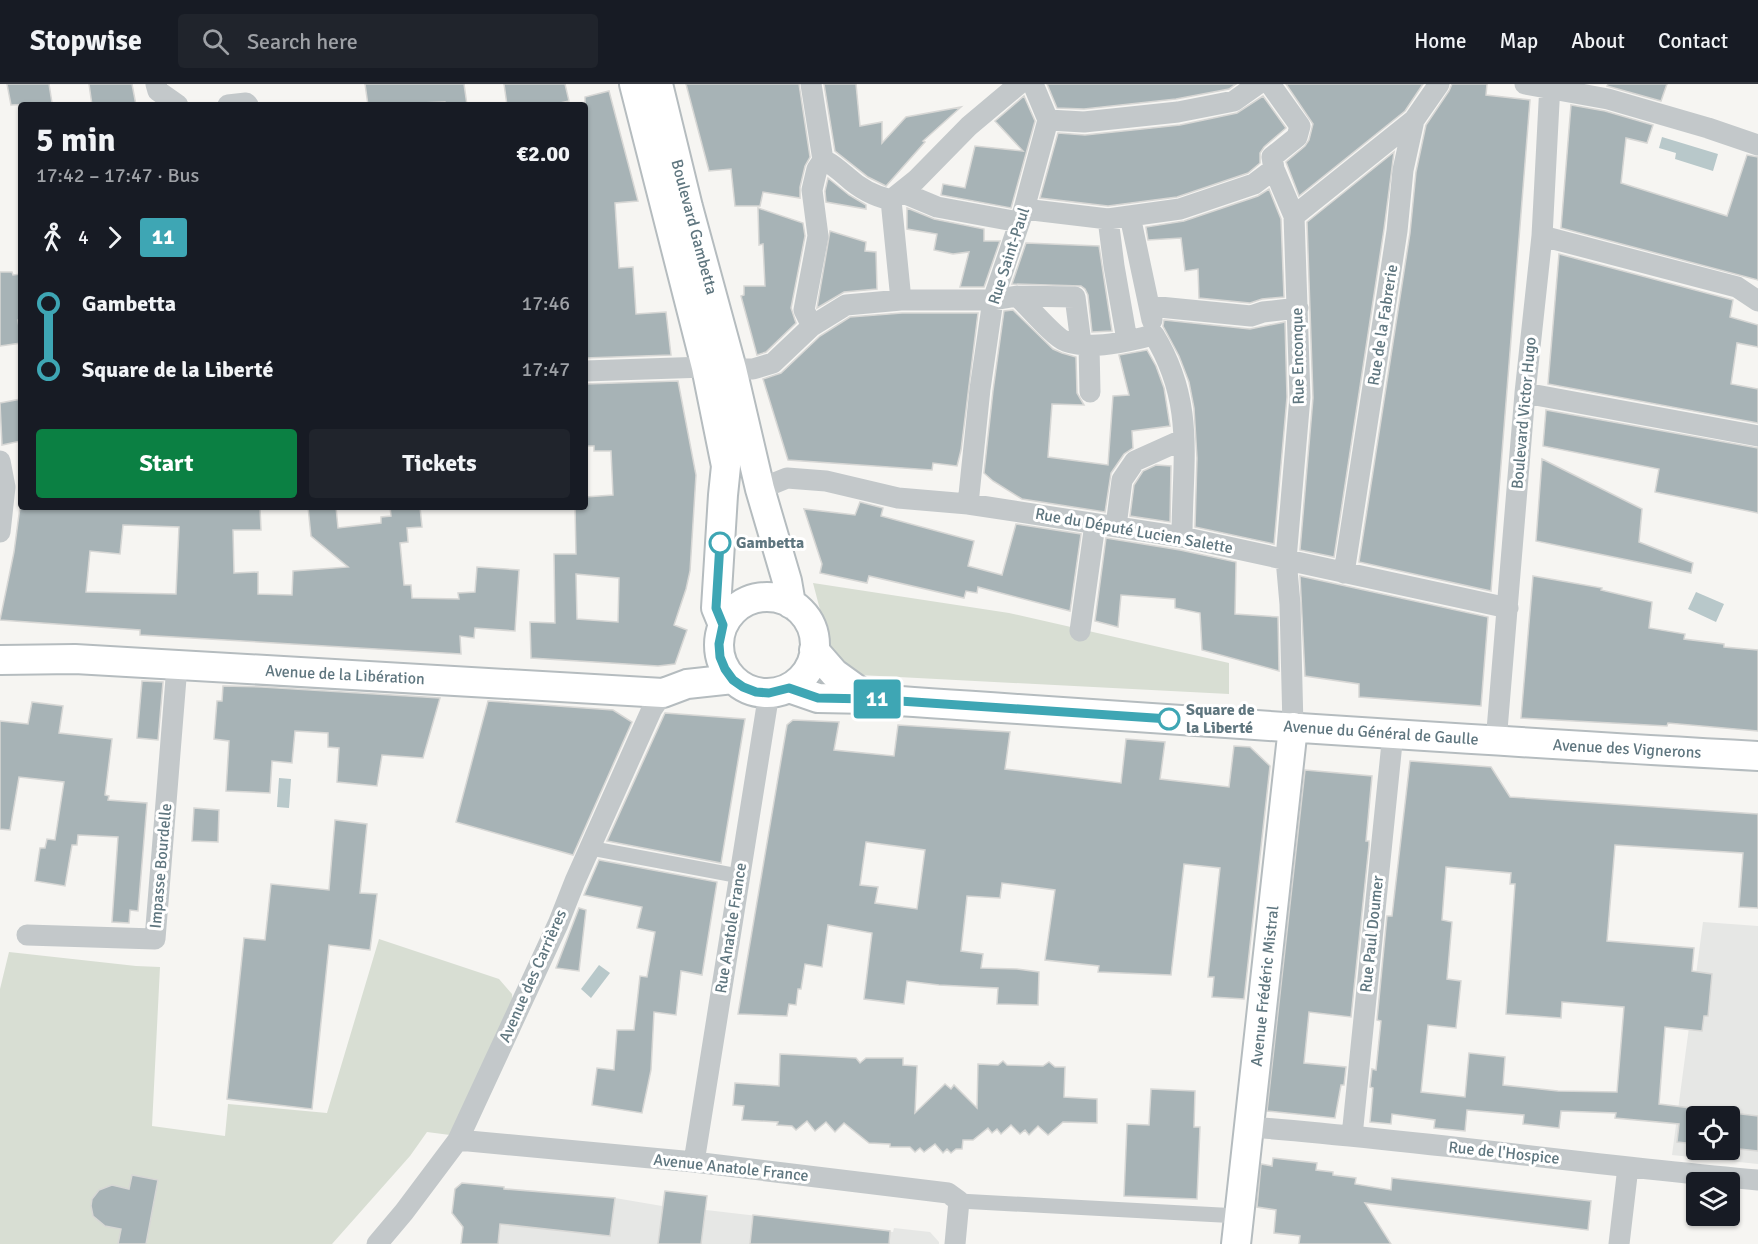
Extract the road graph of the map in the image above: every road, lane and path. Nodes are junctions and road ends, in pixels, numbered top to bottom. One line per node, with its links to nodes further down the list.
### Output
1 (156, 84): 12 (street)
2 (634, 84): 34 (main road, Boulevard Gambetta)
3 (658, 84): 34 (main road, Boulevard Gambetta)
4 (812, 84): 16 (street)
5 (1019, 84): 18 (street)
6 (1033, 84): 13 (street)
7 (1258, 84): 13 (street)
8 (1270, 84): 17 (street)
9 (1438, 84): 14 (street, Rue de la Fabrerie)
10 (1525, 84): 11 (street)
11 (1550, 86): 15 (street); 23 (street, Boulevard Victor Hugo)
12 (174, 102)
13 (1048, 120): 19 (street, Rue Saint-Paul)
14 (1414, 120): 21 (street); 50 (street, Rue de la Fabrerie)
15 (1758, 145)
16 (823, 160): 18 (street); 30 (street)
17 (1273, 163): 20 (street); 21 (street, Rue Enconque)
18 (896, 196): 19 (street); 25 (street)
19 (1021, 216): 22 (street); 26 (street, Rue Saint-Paul)
20 (1130, 216): 22 (street); 28 (street)
21 (1294, 216): 29 (street, Rue Enconque)
22 (1108, 219): 32 (street)
23 (1542, 236): 27 (street); 37 (street, Boulevard Victor Hugo)
24 (1017, 296): 26 (street); 33 (street); 33 (street)
25 (901, 300): 26 (street); 30 (street)
26 (993, 300): 43 (street, Rue Saint-Paul)
27 (1758, 301)
28 (1149, 306): 29 (street); 31 (street)
29 (1298, 308): 49 (street, Rue Enconque)
30 (812, 326): 34 (street)
31 (1154, 335): 32 (street); 39 (street)
32 (1127, 340): 33 (street)
33 (1085, 344): 36 (street)
34 (719, 368): 35 (street); 42 (main road, Boulevard Gambetta); 44 (main road, Boulevard Gambetta)
35 (588, 371)
36 (1090, 392)
37 (1525, 393): 38 (street); 52 (street, Boulevard Victor Hugo)
38 (1758, 436)
39 (1184, 439): 46 (street); 48 (street)
40 (0, 461): 41 (street)
41 (9, 486): 47 (street)
42 (760, 489): 43 (street, Rue du Député Lucien Salette); 44 (main road); 51 (main road, Boulevard Gambetta)
43 (968, 504): 45 (street, Rue du Député Lucien Salette)
44 (723, 510): 54 (main road, Boulevard Gambetta)
45 (1095, 524): 46 (street, Rue du Député Lucien Salette); 53 (street)
46 (1116, 526): 48 (street, Rue du Député Lucien Salette)
47 (0, 532)
48 (1182, 537): 49 (street, Rue du Député Lucien Salette)
49 (1286, 559): 50 (street, Rue du Député Lucien Salette); 62 (street, Rue Enconque)
50 (1344, 573): 52 (street, Rue du Député Lucien Salette)
51 (791, 604): 54 (main road); 55 (main road)
52 (1508, 608): 64 (street, Boulevard Victor Hugo)
53 (1080, 630)
54 (721, 634): 58 (main road); 59 (main road)
55 (814, 650): 60 (main road); 61 (main road)
56 (0, 660): 57 (main road, Avenue de la Libération)
57 (177, 666): 59 (main road, Avenue de la Libération); 68 (street, Impasse Bourdelle)
58 (733, 680): 59 (main road, Avenue de la Libération); 60 (main road)
59 (675, 688): 66 (street, Avenue des Carrières)
60 (779, 690): 61 (main road, Avenue du Général de Gaulle); 67 (street, Rue Anatole France)
61 (870, 699): 62 (main road, Avenue du Général de Gaulle)
62 (1293, 727): 63 (main road, Avenue du Général de Gaulle); 69 (main road, Avenue Frédéric Mistral)
63 (1393, 733): 64 (main road, Avenue du Général de Gaulle); 70 (street, Rue Paul Doumer)
64 (1496, 742): 65 (main road, Avenue des Vignerons)
65 (1758, 756)
66 (590, 848): 67 (street); 71 (street, Avenue des Carrières)
67 (739, 876): 72 (street, Rue Anatole France)
68 (27, 935)
69 (1250, 1127): 70 (street, Rue de l'Hospice); 76 (main road, Avenue Frédéric Mistral)
70 (1352, 1136): 73 (street, Rue de l'Hospice)
71 (458, 1140): 72 (street, Avenue Anatole France); 77 (street, Avenue des Carrières)
72 (694, 1162): 75 (street, Avenue Anatole France)
73 (1628, 1167): 74 (street, Rue de l'Hospice); 80 (street)
74 (1758, 1180)
75 (959, 1201): 76 (street); 78 (street)
76 (1239, 1216): 79 (main road, Avenue Frédéric Mistral)
77 (377, 1244)
78 (956, 1244)
79 (1236, 1244)
80 (1619, 1244)

